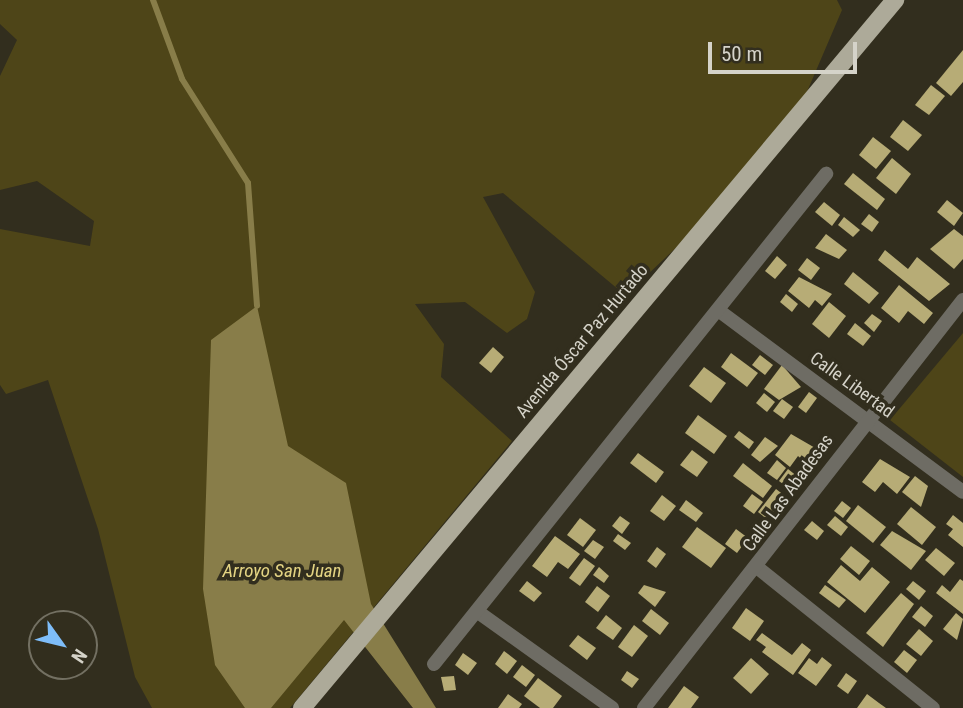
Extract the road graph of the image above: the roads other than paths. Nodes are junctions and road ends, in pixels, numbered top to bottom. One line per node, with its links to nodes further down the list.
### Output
1 (895, 0): 10 (main road, Avenida Óscar Paz Hurtado)
2 (826, 174): 4 (street)
3 (963, 300): 5 (street, Calle Las Abadesas)
4 (718, 310): 5 (street, Calle Libertad); 8 (street)
5 (866, 418): 6 (street, Calle Libertad); 7 (street, Calle Las Abadesas)
6 (963, 492)
7 (758, 568): 12 (street, Calle Las Abadesas); 13 (street)
8 (478, 612): 9 (street); 11 (street)
9 (434, 664)
10 (302, 708)
11 (612, 708)
12 (644, 708)
13 (933, 708)

